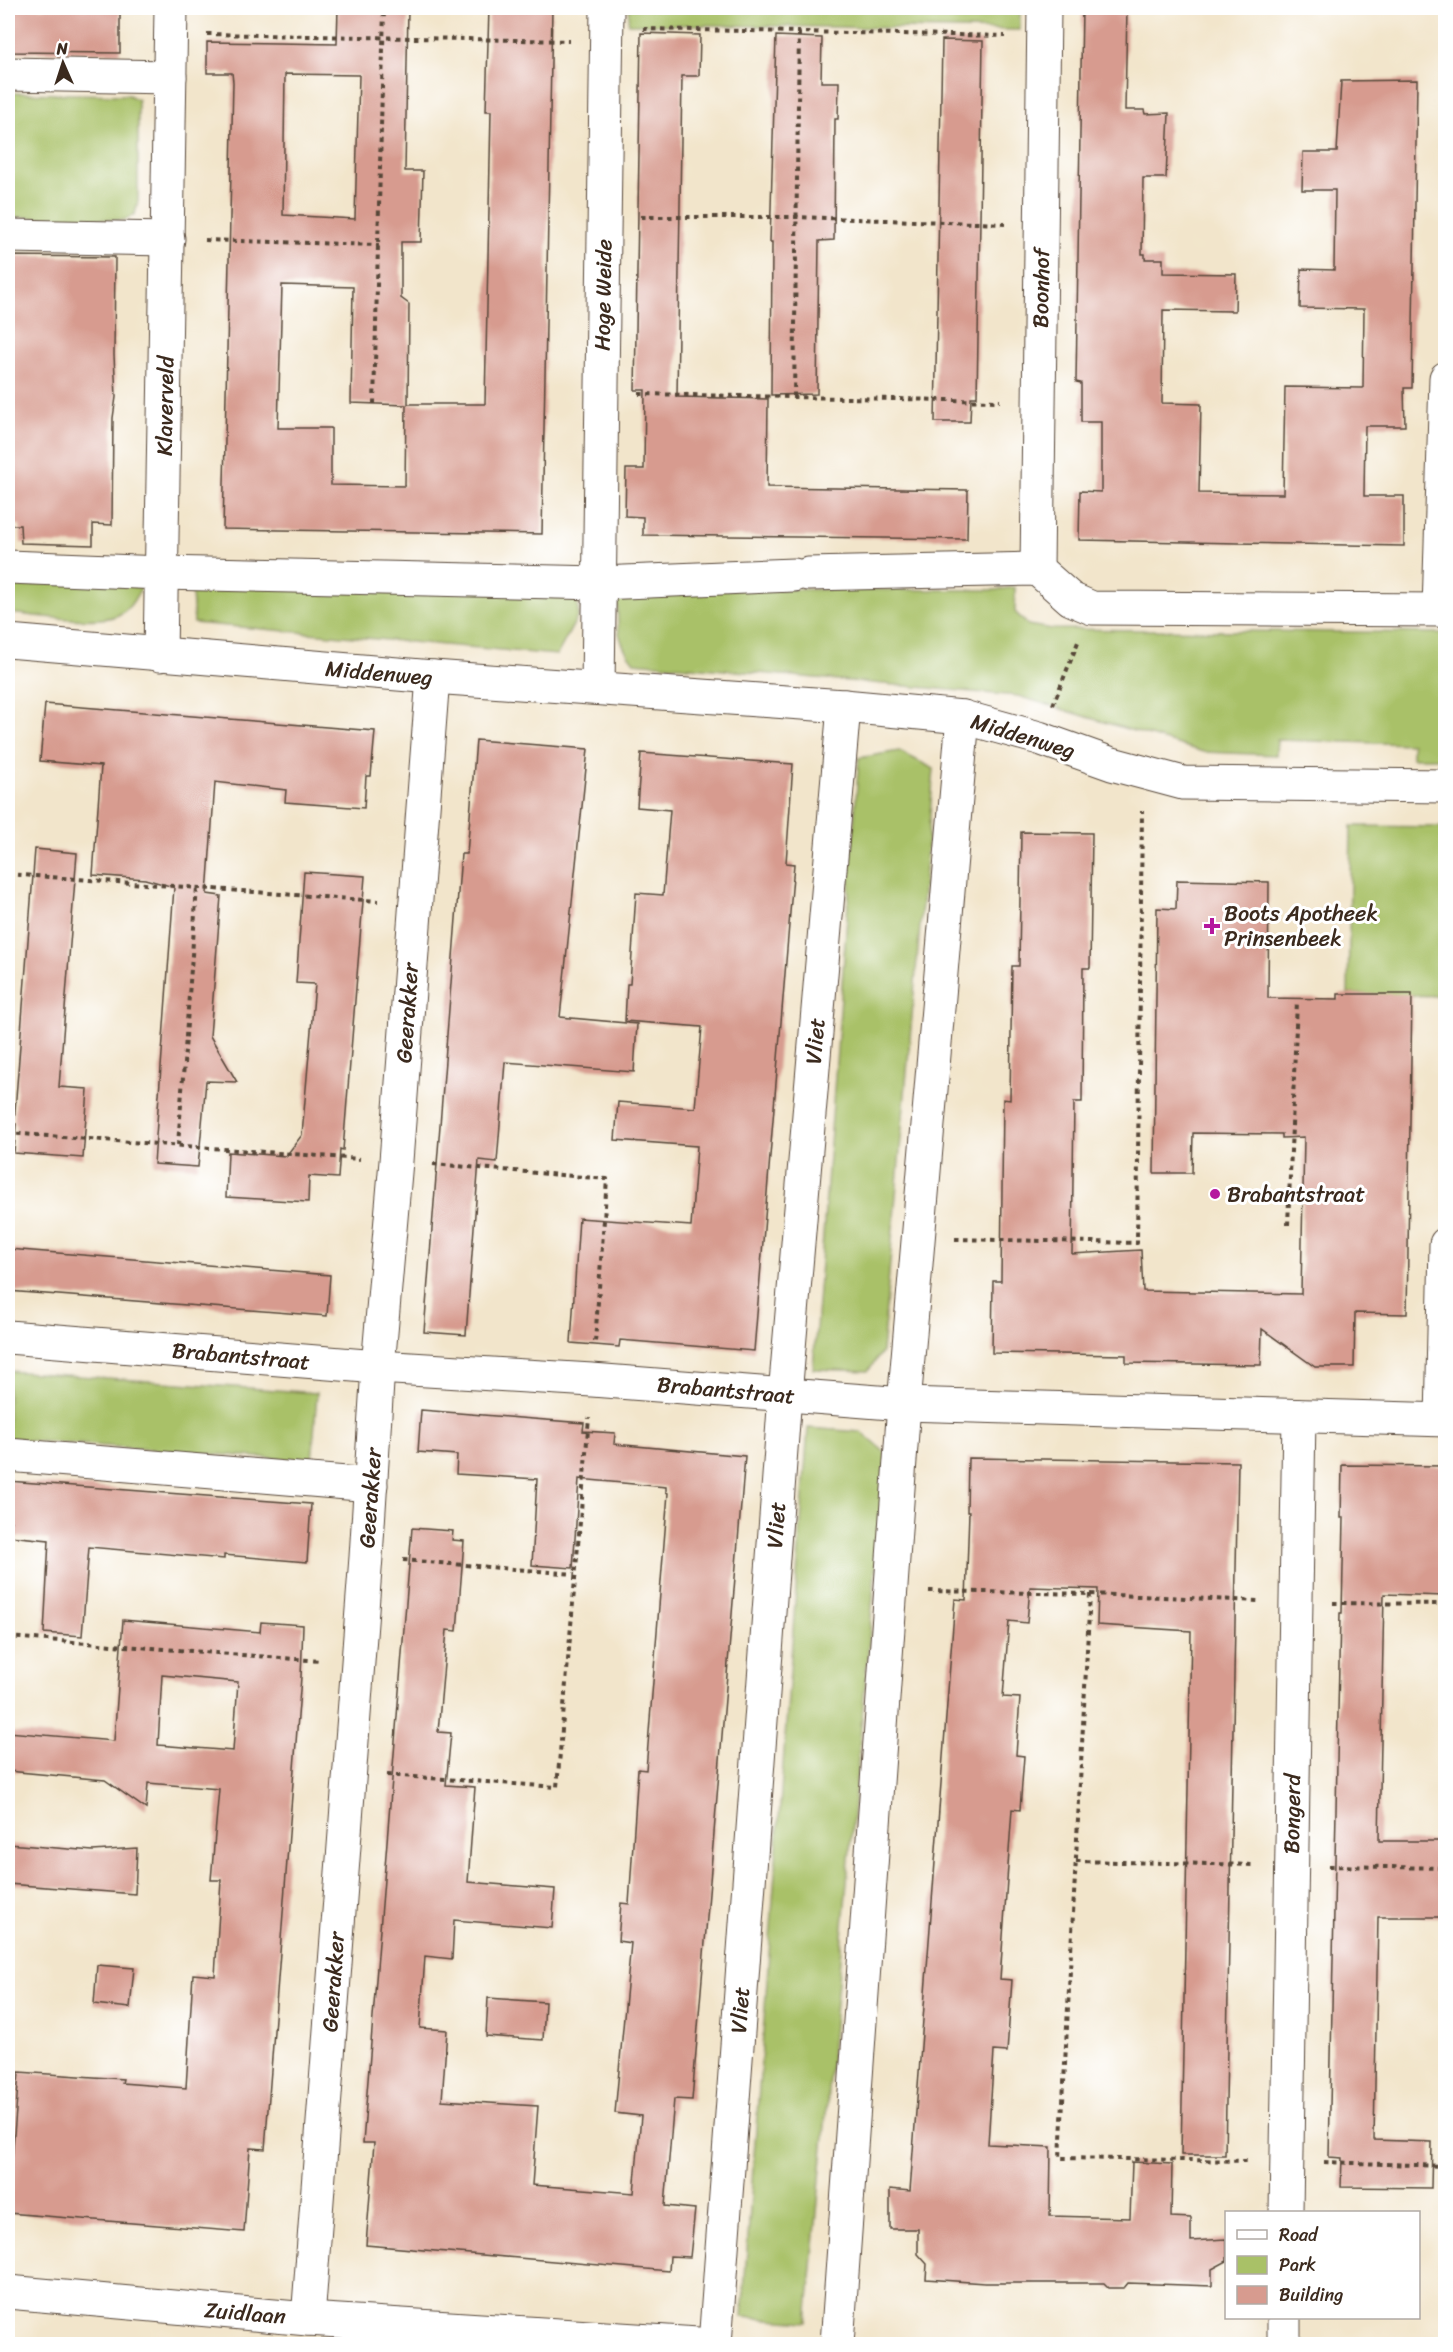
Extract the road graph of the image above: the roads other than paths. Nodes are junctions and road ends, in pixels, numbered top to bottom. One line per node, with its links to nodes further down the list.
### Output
1 (171, 21): 5 (street, Klaverveld)
2 (1044, 22): 10 (street, Boonhof)
3 (607, 26): 12 (street, Hoge Weide)
4 (8, 74): 5 (street)
5 (170, 76): 7 (street, Klaverveld)
6 (8, 236): 7 (street)
7 (168, 239): 11 (street, Klaverveld)
8 (1446, 378): 13 (street)
9 (8, 567): 11 (street)
10 (1037, 569): 12 (street); 13 (street)
11 (162, 573): 12 (street); 15 (street)
12 (600, 583): 17 (street)
13 (1442, 610)
14 (8, 641): 15 (street, Middenweg)
15 (160, 655): 16 (street, Middenweg)
16 (433, 677): 17 (street, Middenweg); 23 (street, Geerakker)
17 (598, 688): 18 (street, Middenweg)
18 (844, 706): 19 (street, Middenweg); 24 (street, Vliet)
19 (963, 717): 20 (street, Middenweg); 25 (street)
20 (1446, 786)
21 (1446, 1244): 27 (street)
22 (8, 1338): 23 (street, Brabantstraat)
23 (378, 1367): 24 (street, Brabantstraat); 29 (street, Geerakker)
24 (785, 1395): 25 (street, Brabantstraat); 35 (street, Vliet)
25 (904, 1404): 26 (street, Brabantstraat); 36 (street)
26 (1299, 1416): 27 (street, Brabantstraat); 30 (street, Bongerd)
27 (1444, 1420)
28 (8, 1455): 29 (street)
29 (371, 1485): 32 (street, Geerakker)
30 (1286, 2211)
31 (8, 2292): 32 (street, Zuidlaan)
32 (308, 2319): 34 (street, Zuidlaan)
33 (1284, 2319): 37 (street)
34 (698, 2344)
35 (715, 2344)
36 (837, 2344)
37 (1284, 2344)

